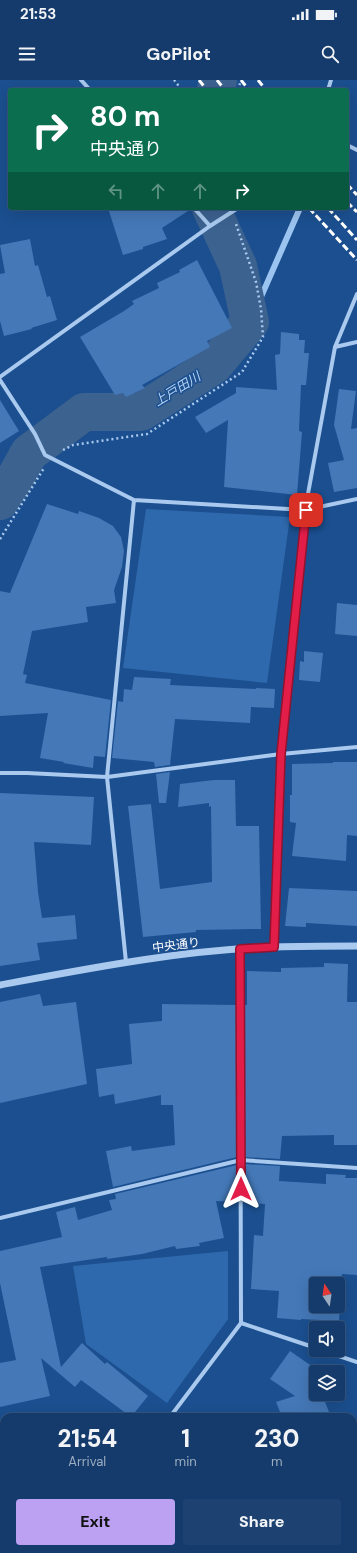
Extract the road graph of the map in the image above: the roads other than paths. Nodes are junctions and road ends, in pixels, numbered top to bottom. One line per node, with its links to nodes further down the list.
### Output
1 (81, 80): 2 (street)
2 (88, 88)
3 (196, 210): 5 (street)
4 (234, 210): 5 (street)
5 (211, 225): 9 (street)
6 (357, 294): 8 (street)
7 (357, 342): 8 (street)
8 (335, 347): 12 (street)
9 (0, 379): 11 (street)
10 (357, 499): 12 (street)
11 (134, 500): 12 (street); 16 (street)
12 (306, 510): 14 (street)
13 (357, 746): 14 (street)
14 (281, 754): 16 (street); 18 (street)
15 (0, 773): 16 (street)
16 (107, 777): 20 (street)
17 (357, 946): 18 (street, 中央通り)
18 (274, 947): 19 (street, 中央通り)
19 (240, 949): 20 (street, 中央通り); 22 (street)
20 (126, 962): 21 (street, 中央通り)
21 (0, 985)
22 (241, 1160): 23 (street); 24 (street); 25 (street)
23 (357, 1168)
24 (0, 1218)
25 (241, 1323): 26 (street); 29 (street)
26 (309, 1346)
27 (342, 1357): 28 (street)
28 (357, 1362)
29 (173, 1413)

